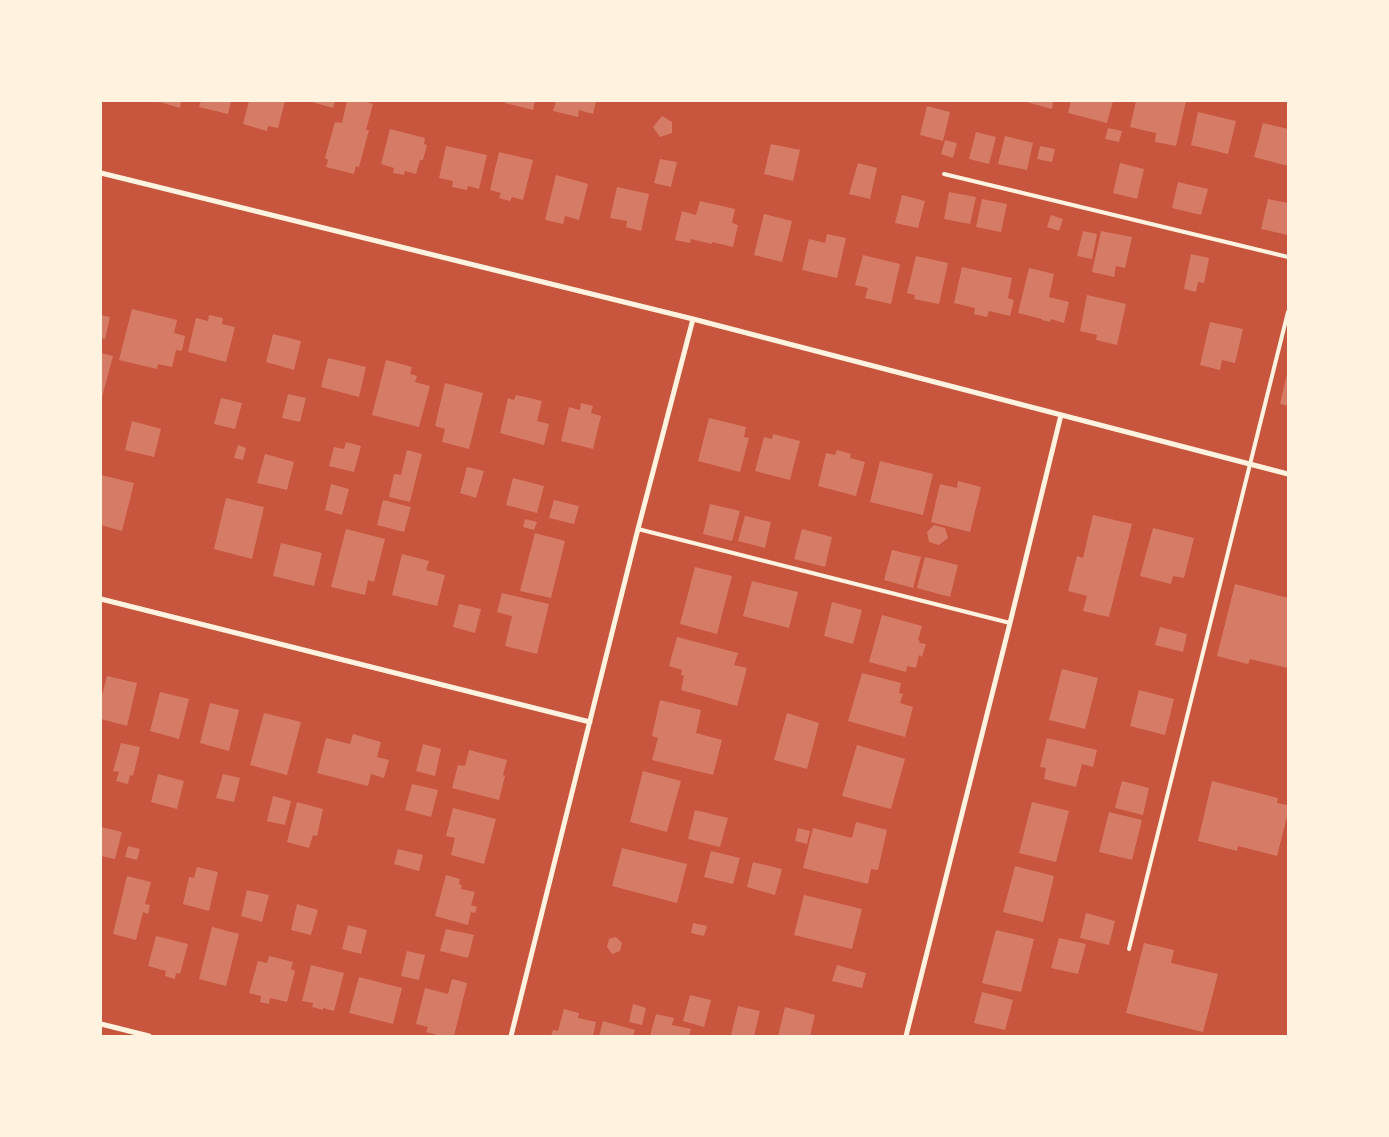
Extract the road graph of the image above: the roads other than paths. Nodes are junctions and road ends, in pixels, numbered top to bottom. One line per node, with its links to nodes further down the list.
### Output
1 (101, 174): 5 (street)
2 (944, 174): 3 (lane)
3 (1288, 257)
4 (1288, 312): 7 (lane)
5 (693, 319): 6 (street); 9 (street)
6 (1061, 415): 7 (street); 11 (street)
7 (1249, 464): 8 (street); 13 (lane)
8 (1288, 474)
9 (638, 529): 11 (lane); 12 (street)
10 (101, 599): 12 (street)
11 (1010, 623): 18 (street)
12 (590, 722): 17 (street)
13 (1129, 949)
14 (101, 1024): 15 (street)
15 (123, 1033): 16 (street)
16 (149, 1036)
17 (511, 1036)
18 (906, 1036)

